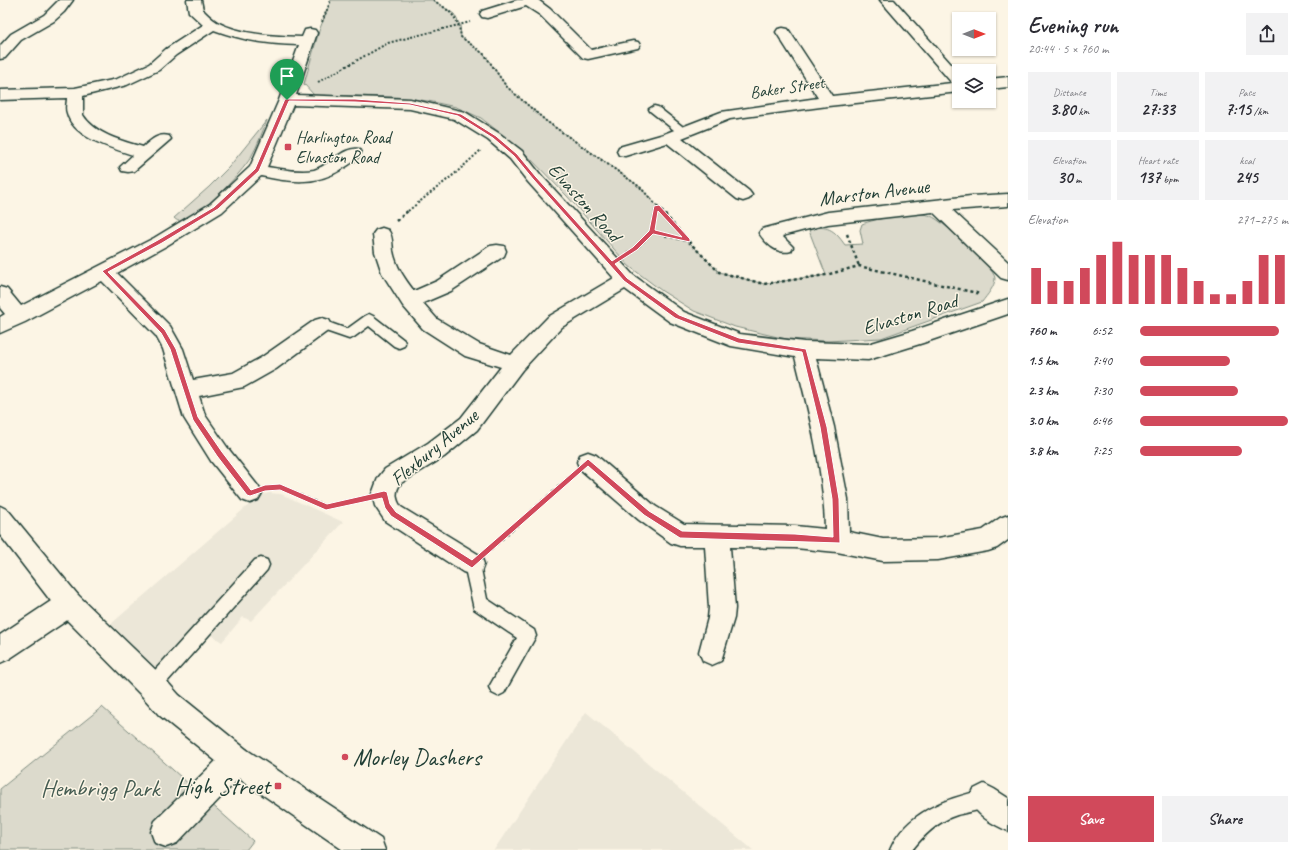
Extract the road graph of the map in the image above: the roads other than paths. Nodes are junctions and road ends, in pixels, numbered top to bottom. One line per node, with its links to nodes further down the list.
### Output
1 (66, 0): 9 (street)
2 (194, 0): 6 (street)
3 (529, 0): 5 (street); 8 (street)
4 (887, 0): 10 (street)
5 (487, 14)
6 (212, 25): 14 (street); 16 (street)
7 (783, 32): 17 (street)
8 (633, 45)
9 (1, 52)
10 (952, 74)
11 (1008, 82): 12 (street)
12 (996, 83)
13 (952, 88): 17 (street, Baker Street)
14 (75, 93): 15 (street); 23 (street)
15 (0, 95)
16 (287, 100): 25 (street); 34 (street, Elvaston Road)
17 (828, 101): 19 (street, Baker Street)
18 (654, 109): 19 (lane)
19 (676, 134): 21 (street, Baker Street); 26 (street)
20 (163, 139): 23 (street)
21 (625, 151)
22 (353, 153): 25 (street)
23 (146, 154): 24 (street)
24 (128, 167)
25 (258, 170): 32 (street)
26 (743, 195)
27 (1008, 200): 28 (street, Marston Avenue)
28 (936, 206): 30 (street, Marston Avenue); 33 (street)
29 (382, 234): 36 (street)
30 (784, 247)
31 (497, 251): 36 (street)
32 (104, 271): 38 (street); 44 (street)
33 (1008, 273)
34 (626, 280): 42 (street, Elvaston Road); 43 (street, Flexbury Avenue)
35 (0, 294): 38 (street)
36 (410, 301): 43 (street)
37 (1008, 306): 42 (street, Elvaston Road)
38 (18, 317): 40 (street)
39 (322, 325): 41 (lane); 44 (street)
40 (0, 326)
41 (399, 343)
42 (804, 350): 50 (street)
43 (515, 364): 51 (street, Flexbury Avenue)
44 (185, 390): 46 (street)
45 (588, 462): 49 (street)
46 (250, 493)
47 (0, 516): 53 (street)
48 (1008, 526): 50 (street)
49 (717, 536): 50 (street); 55 (street)
50 (837, 541)
51 (472, 564): 57 (lane)
52 (261, 566): 56 (lane)
53 (69, 604): 54 (street); 56 (street)
54 (0, 650)
55 (712, 652)
56 (152, 686): 58 (street)
57 (498, 687)
58 (237, 760): 61 (street); 62 (street)
59 (984, 799): 60 (street); 63 (lane)
60 (1008, 816)
61 (166, 832)
62 (370, 850)
63 (900, 850)

